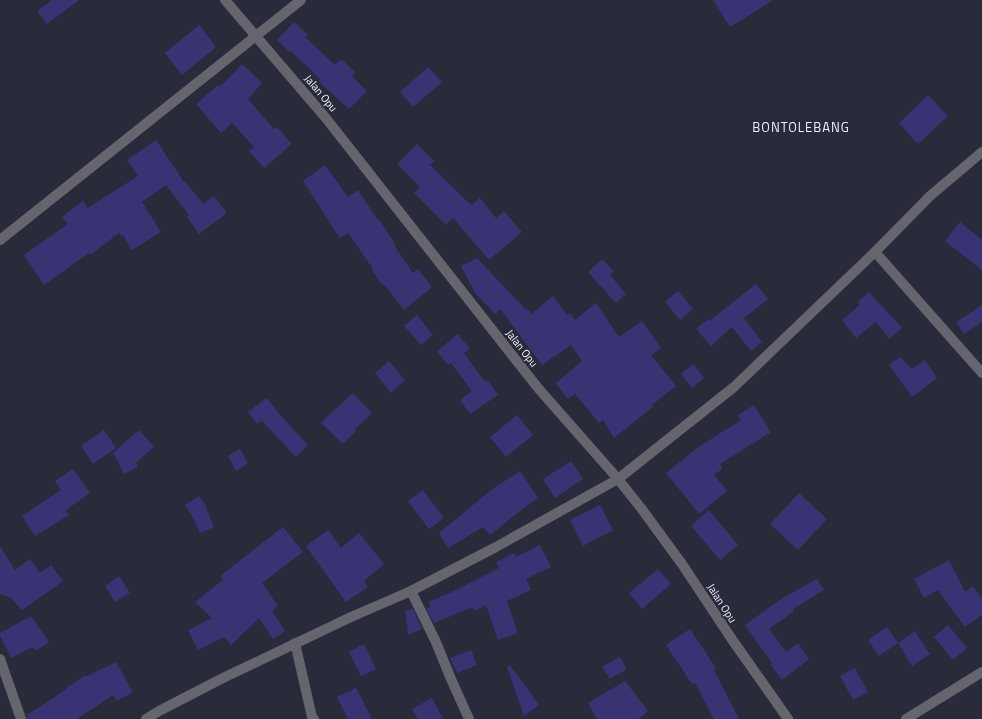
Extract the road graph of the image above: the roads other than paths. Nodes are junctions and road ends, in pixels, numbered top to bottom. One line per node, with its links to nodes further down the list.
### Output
1 (225, 0): 3 (street, Jalan Opu)
2 (301, 0): 3 (street)
3 (256, 36): 5 (street); 8 (street, Jalan Opu)
4 (982, 152): 6 (street)
5 (0, 240)
6 (875, 252): 7 (street); 8 (street)
7 (982, 373)
8 (618, 479): 9 (street); 17 (street, Jalan Opu)
9 (411, 591): 10 (street); 16 (street)
10 (295, 643): 14 (street); 15 (street)
11 (0, 659): 13 (street)
12 (982, 672): 18 (street)
13 (21, 719)
14 (146, 719)
15 (314, 719)
16 (469, 719)
17 (788, 719)
18 (906, 719)

